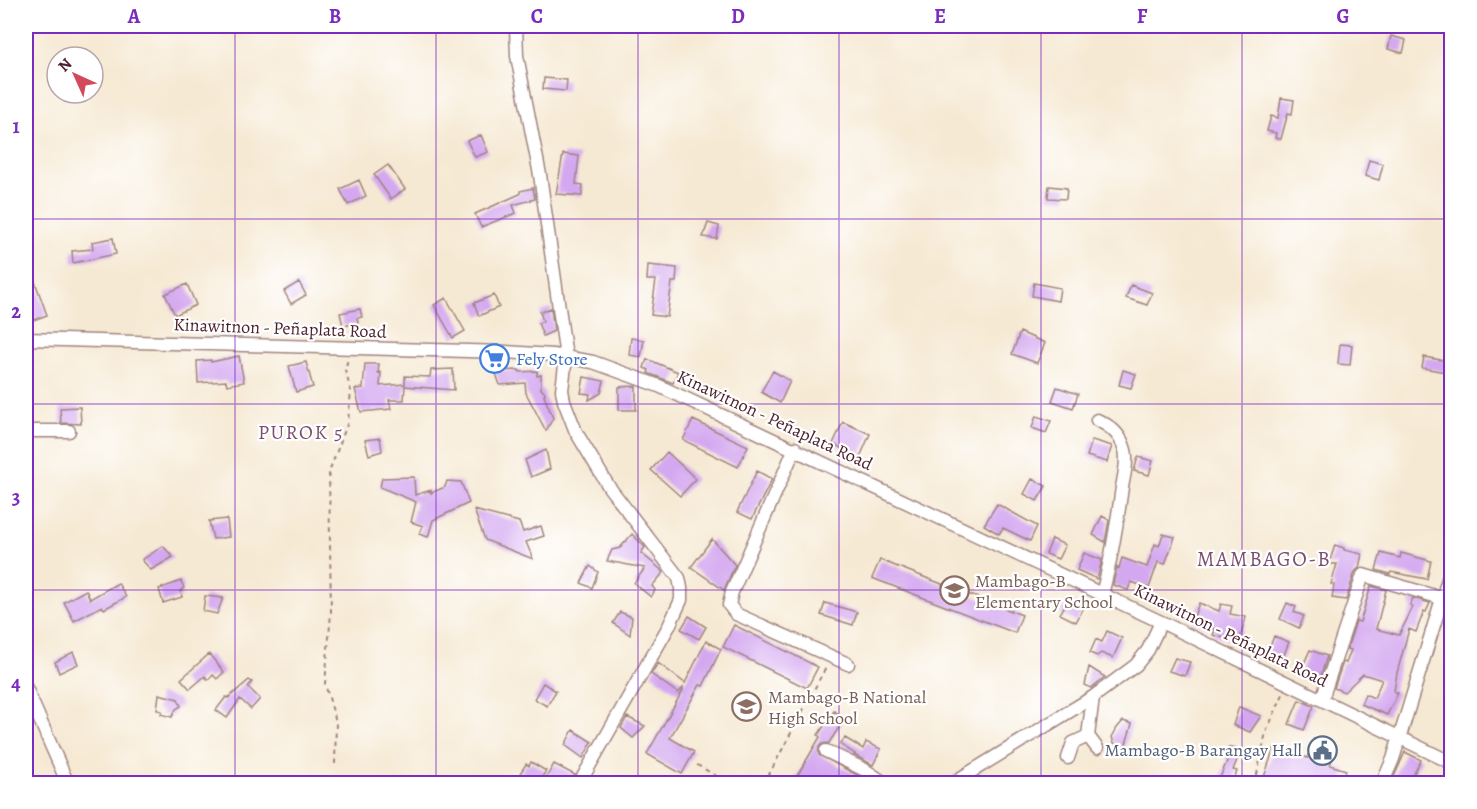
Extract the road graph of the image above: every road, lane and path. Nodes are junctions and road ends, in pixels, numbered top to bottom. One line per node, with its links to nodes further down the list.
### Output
1 (516, 26): 4 (street)
2 (26, 339): 3 (street, Kinawitnon - Peñaplata Road)
3 (352, 348): 4 (street, Kinawitnon - Peñaplata Road); 24 (path)
4 (566, 357): 8 (street, Kinawitnon - Peñaplata Road); 28 (street)
5 (1097, 420): 10 (street)
6 (26, 431): 7 (street)
7 (69, 431)
8 (795, 448): 10 (street, Kinawitnon - Peñaplata Road); 13 (street)
9 (1452, 566): 11 (street)
10 (1102, 594): 12 (street, Kinawitnon - Peñaplata Road)
11 (1441, 598): 18 (street); 20 (street)
12 (1161, 622): 15 (street, Kinawitnon - Peñaplata Road); 17 (street)
13 (831, 657): 14 (street); 30 (path)
14 (848, 664)
15 (1288, 683): 18 (street, Kinawitnon - Peñaplata Road); 33 (path)
16 (26, 688): 27 (street)
17 (1093, 697): 19 (street); 32 (street)
18 (1322, 699): 20 (street, Kinawitnon - Peñaplata Road)
19 (1088, 736): 21 (street); 23 (street)
20 (1399, 737): 25 (street, Kinawitnon - Peñaplata Road); 34 (street)
21 (1097, 748)
22 (826, 751): 31 (street)
23 (1068, 758)
24 (335, 764)
25 (1452, 764)
26 (697, 765): 29 (path)
27 (68, 783)
28 (579, 783)
29 (731, 783)
30 (764, 783)
31 (886, 783)
32 (951, 783)
33 (1255, 783)
34 (1382, 783)

